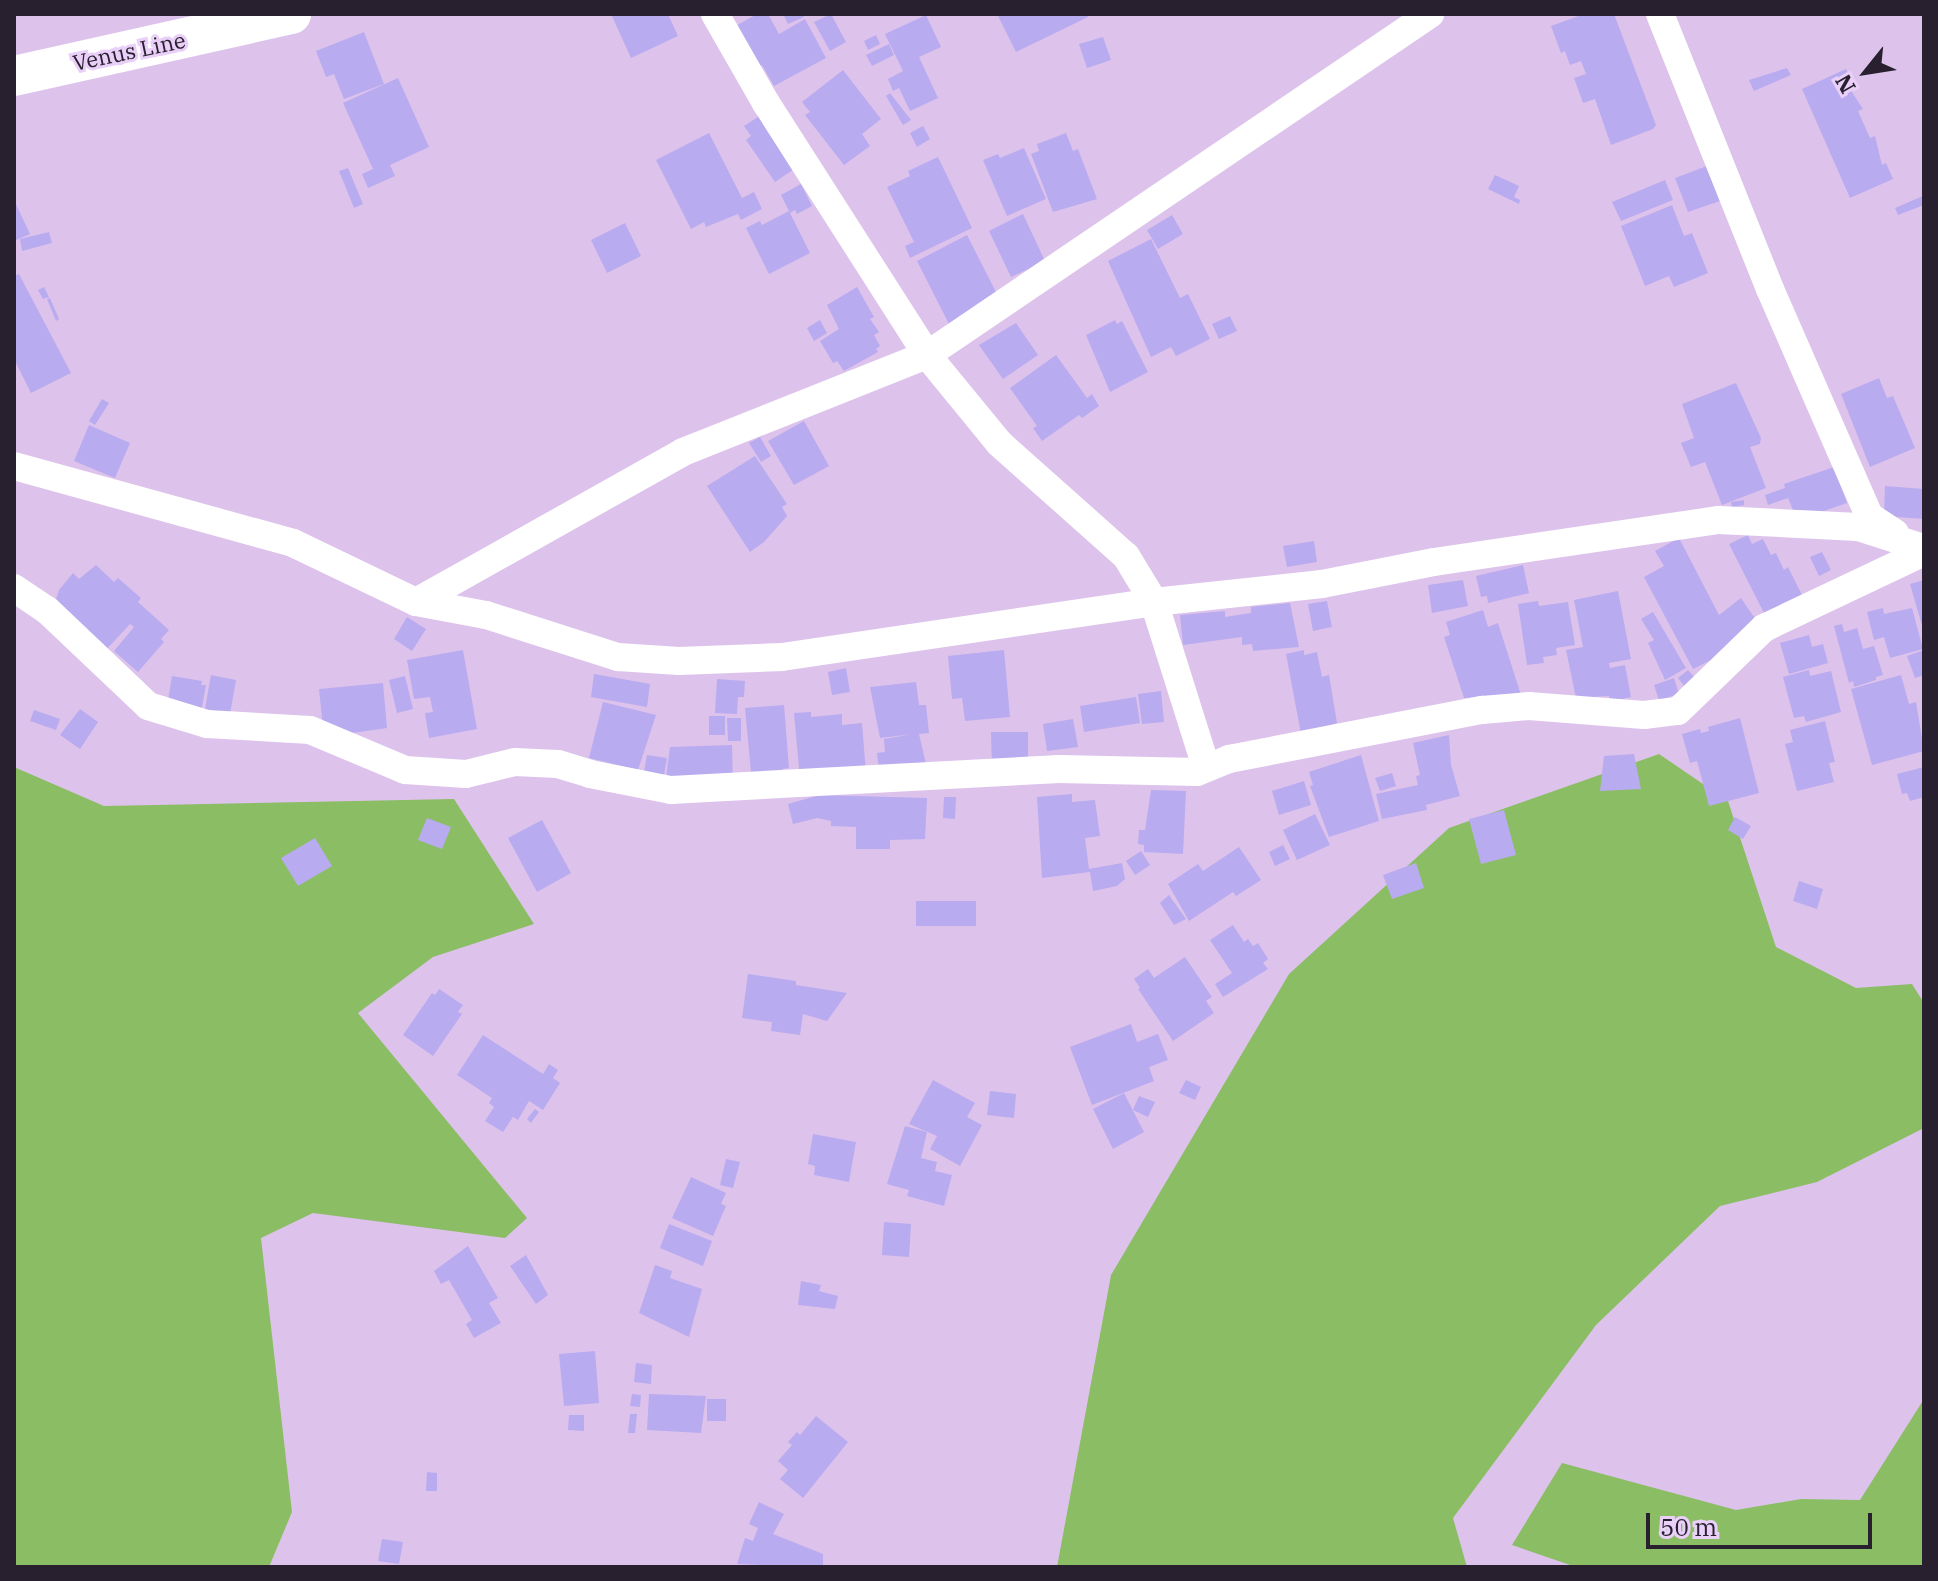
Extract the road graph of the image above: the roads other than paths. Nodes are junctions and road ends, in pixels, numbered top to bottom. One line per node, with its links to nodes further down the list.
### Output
1 (291, 14): 5 (main road, Venus Line)
2 (715, 14): 6 (street)
3 (1430, 14): 6 (street)
4 (1660, 14): 8 (street)
5 (14, 76)
6 (927, 355): 10 (street); 11 (street)
7 (14, 466): 10 (street)
8 (1924, 549): 11 (street); 12 (street)
9 (14, 588): 12 (street)
10 (416, 602): 11 (street)
11 (1154, 602): 12 (street)
12 (1206, 767)

